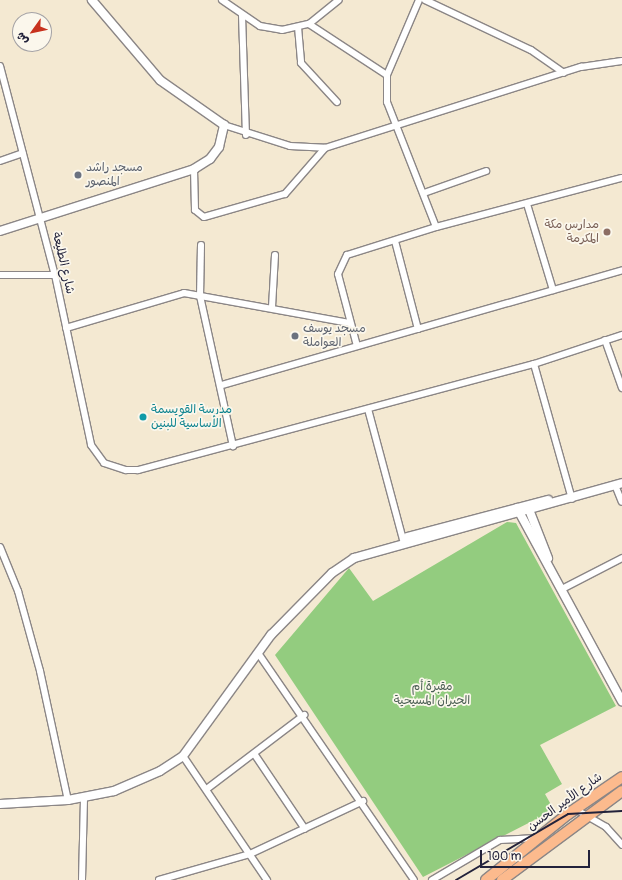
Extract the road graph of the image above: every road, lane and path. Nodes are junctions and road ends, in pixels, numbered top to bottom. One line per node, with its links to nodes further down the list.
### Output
1 (92, 0): 14 (street)
2 (222, 0): 6 (street)
3 (419, 0): 12 (street)
4 (425, 0): 11 (street)
5 (336, 1): 7 (street)
6 (242, 15): 8 (street); 16 (street)
7 (310, 24): 8 (street); 12 (street)
8 (298, 27): 13 (street)
9 (622, 61): 11 (street)
10 (0, 66): 18 (street, شارع الطليعة)
11 (564, 72): 15 (street)
12 (387, 75): 15 (street)
13 (338, 102)
14 (224, 125): 16 (street); 20 (street)
15 (399, 127): 17 (street); 23 (street)
16 (246, 135): 17 (street)
17 (325, 148): 20 (street)
18 (23, 154): 19 (street); 25 (street, شارع الطليعة)
19 (0, 161)
20 (194, 170): 25 (street)
21 (486, 171): 23 (street)
22 (622, 178): 24 (street)
23 (424, 193): 26 (street)
24 (527, 204): 26 (street); 34 (street)
25 (41, 218): 27 (street); 33 (street, شارع الطليعة)
26 (436, 227): 28 (street)
27 (0, 231)
28 (395, 241): 37 (street); 39 (street)
29 (201, 245): 35 (street)
30 (275, 255): 36 (street)
31 (622, 270): 34 (street)
32 (0, 275): 33 (street)
33 (55, 275): 38 (street, شارع الطليعة)
34 (553, 290): 39 (street)
35 (200, 296): 36 (street); 38 (street); 44 (street)
36 (272, 307): 37 (street)
37 (349, 323): 42 (street)
38 (66, 328): 47 (street, شارع الطليعة)
39 (418, 329): 42 (street)
40 (622, 335): 41 (street)
41 (605, 340): 43 (street); 45 (street)
42 (357, 346): 44 (street)
43 (534, 364): 46 (street); 49 (street)
44 (222, 385): 47 (street)
45 (622, 388)
46 (368, 409): 47 (street); 53 (street)
47 (233, 446)
48 (619, 484): 49 (street); 50 (street)
49 (571, 497): 51 (street)
50 (622, 502)
51 (528, 509): 52 (street); 56 (street)
52 (518, 511): 53 (street); 56 (street)
53 (403, 540): 58 (street)
54 (0, 547): 67 (street)
55 (622, 558): 57 (street)
56 (556, 579): 57 (street)
57 (562, 588): 59 (street)
58 (258, 653): 60 (street); 62 (street)
59 (622, 700)
60 (304, 715): 61 (street); 68 (street)
61 (255, 755): 64 (street); 72 (street)
62 (183, 756): 64 (street); 66 (street)
63 (622, 777): 70 (highway, شارع الأمير الحسن)
64 (208, 788): 75 (street)
65 (622, 790): 71 (highway, شارع الأمير الحسن)
66 (84, 798): 67 (street); 76 (street)
67 (68, 800): 69 (street)
68 (363, 801): 72 (street); 79 (street)
69 (0, 804)
70 (575, 809): 71 (street); 73 (highway, شارع الأمير الحسن)
71 (586, 814): 74 (street); 82 (highway, شارع الأمير الحسن)
72 (305, 828): 75 (street)
73 (537, 838): 80 (street); 81 (highway, شارع الأمير الحسن)
74 (622, 845)
75 (250, 854): 77 (street); 78 (street)
76 (82, 880)
77 (158, 880)
78 (267, 880)
79 (414, 880)
80 (432, 880)
81 (486, 880)
82 (502, 880)

